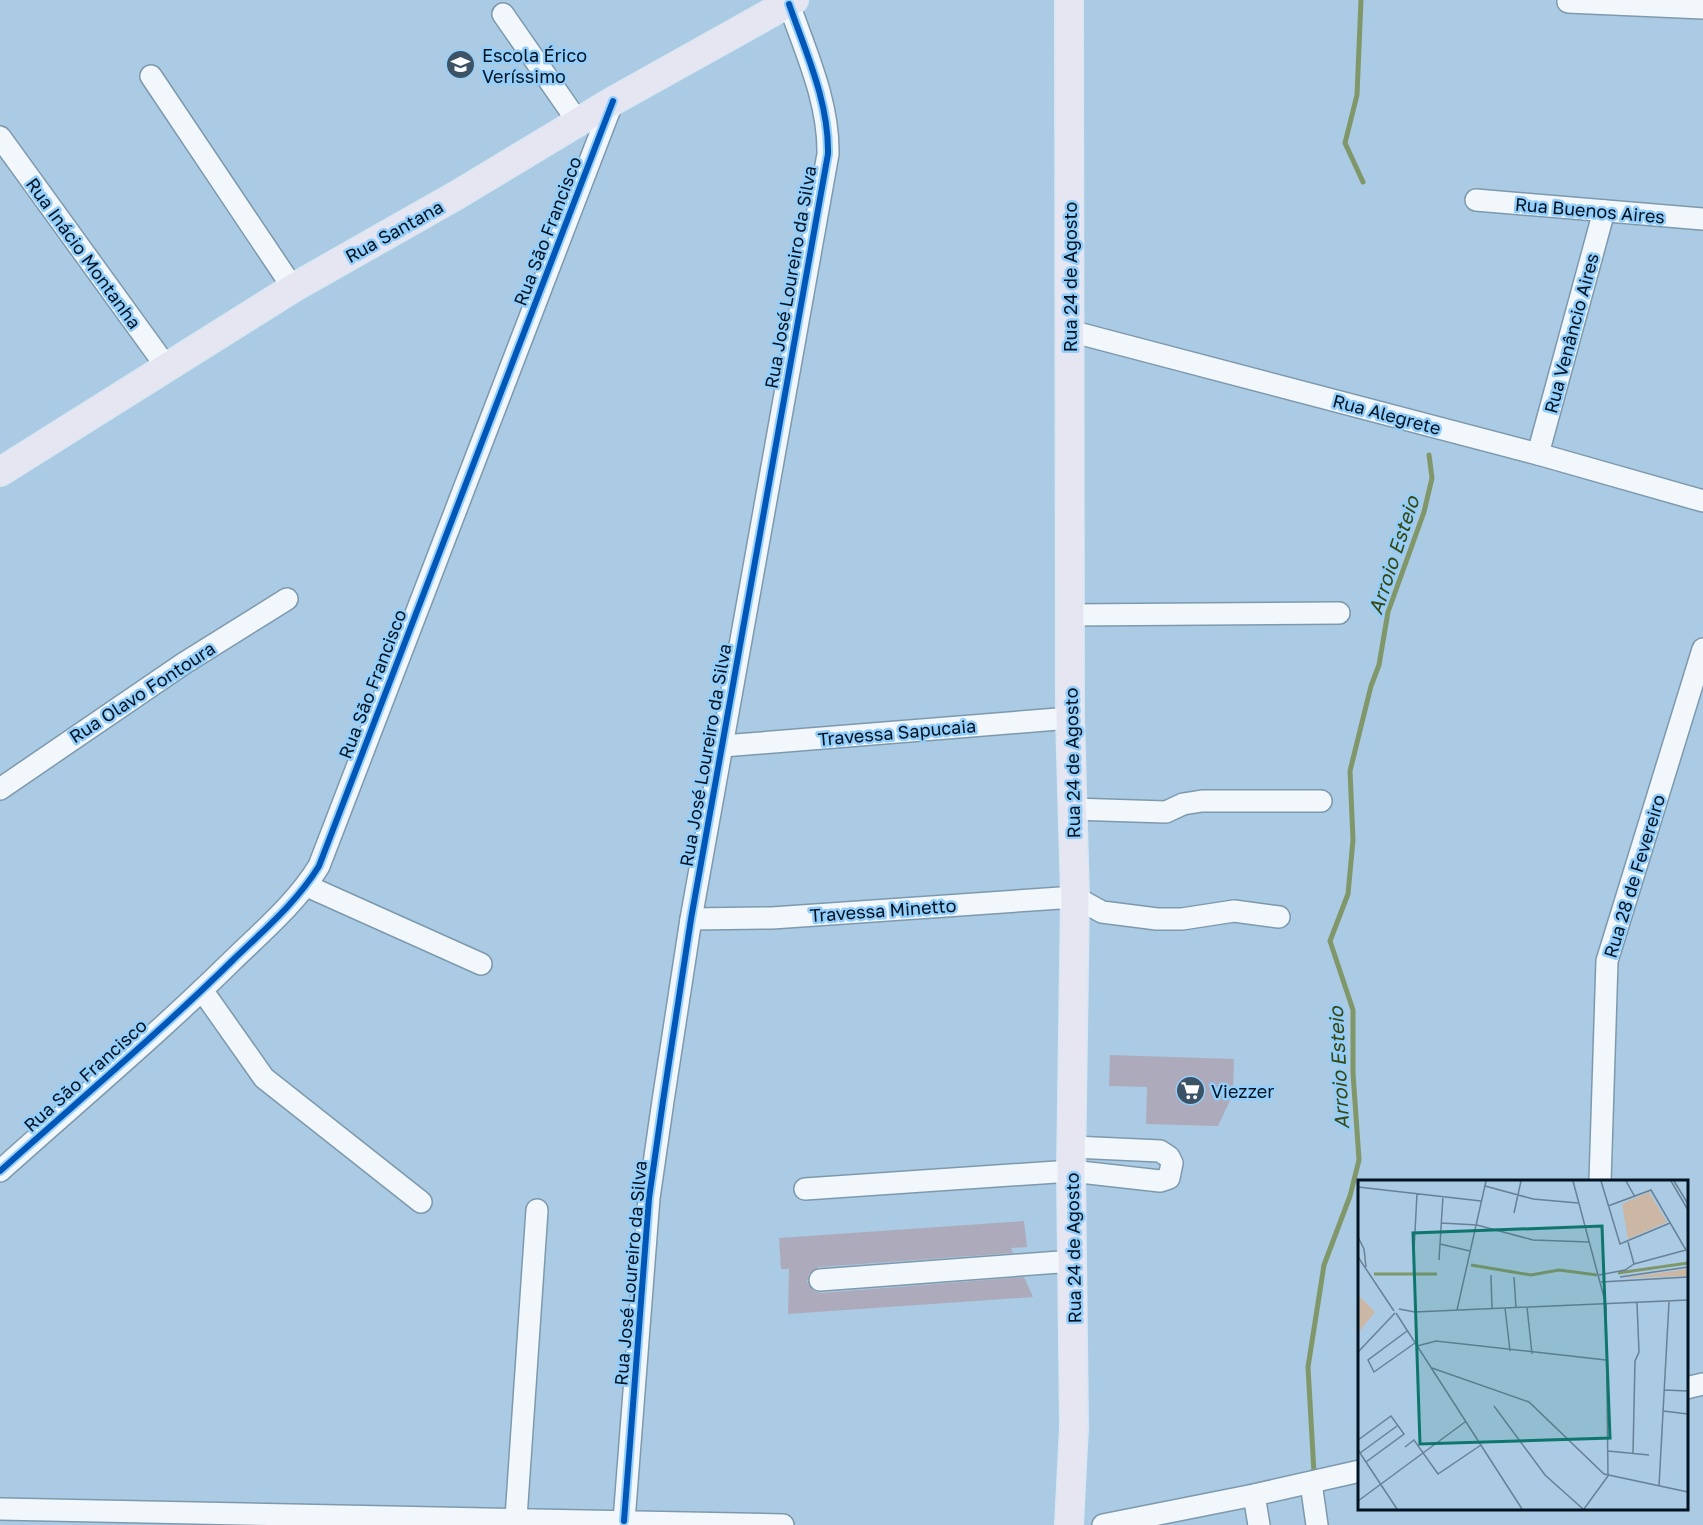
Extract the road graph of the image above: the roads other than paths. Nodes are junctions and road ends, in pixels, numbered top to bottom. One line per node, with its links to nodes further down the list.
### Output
1 (1069, 0): 14 (main road, Rua 24 de Agosto)
2 (792, 2): 7 (main road, Rua Santana); 24 (street, Rua José Loureiro da Silva)
3 (1568, 2): 4 (street)
4 (1703, 8)
5 (503, 14): 8 (street)
6 (151, 76): 13 (street)
7 (613, 101): 8 (main road, Rua Santana); 28 (street, Rua São Francisco)
8 (578, 122): 13 (main road, Rua Santana)
9 (0, 137): 15 (street, Rua Inácio Montanha)
10 (1476, 200): 11 (street, Rua Buenos Aires)
11 (1604, 212): 12 (street, Rua Buenos Aires); 16 (street, Rua Venâncio Aires)
12 (1703, 219)
13 (293, 288): 15 (main road, Rua Santana)
14 (1070, 331): 16 (street, Rua Alegrete); 21 (main road, Rua 24 de Agosto)
15 (168, 369): 17 (main road, Rua Santana)
16 (1538, 454): 18 (street, Rua Alegrete)
17 (0, 472)
18 (1703, 501)
19 (287, 599): 25 (street, Rua Olavo Fontoura)
20 (1339, 613): 21 (street)
21 (1070, 615): 23 (main road, Rua 24 de Agosto)
22 (1703, 649): 36 (street, Rua 28 de Fevereiro)
23 (1070, 718): 24 (street, Travessa Sapucaia); 27 (main road, Rua 24 de Agosto)
24 (723, 746): 31 (street, Rua José Loureiro da Silva)
25 (0, 789)
26 (1321, 801): 27 (street)
27 (1072, 809): 29 (main road, Rua 24 de Agosto)
28 (307, 886): 32 (street); 33 (street, Rua São Francisco)
29 (1075, 897): 30 (street); 31 (street, Travessa Minetto); 34 (main road, Rua 24 de Agosto)
30 (1279, 917)
31 (691, 920): 49 (street, Rua José Loureiro da Silva)
32 (481, 963)
33 (202, 990): 35 (street, Rua São Francisco); 38 (street)
34 (1072, 1159): 37 (street); 40 (main road, Rua 24 de Agosto)
35 (0, 1171)
36 (1600, 1180)
37 (805, 1189)
38 (421, 1202)
39 (537, 1210): 48 (street)
40 (1073, 1261): 41 (street); 51 (main road, Rua 24 de Agosto)
41 (820, 1280)
42 (1703, 1384): 43 (street)
43 (1688, 1388)
44 (1358, 1471): 45 (street)
45 (1311, 1483): 46 (street); 54 (street)
46 (1254, 1495): 52 (street); 53 (street)
47 (0, 1509): 48 (street)
48 (516, 1518): 49 (street)
49 (624, 1521): 50 (street)
50 (783, 1525)
51 (1070, 1525)
52 (1103, 1525)
53 (1259, 1525)
54 (1317, 1525)

